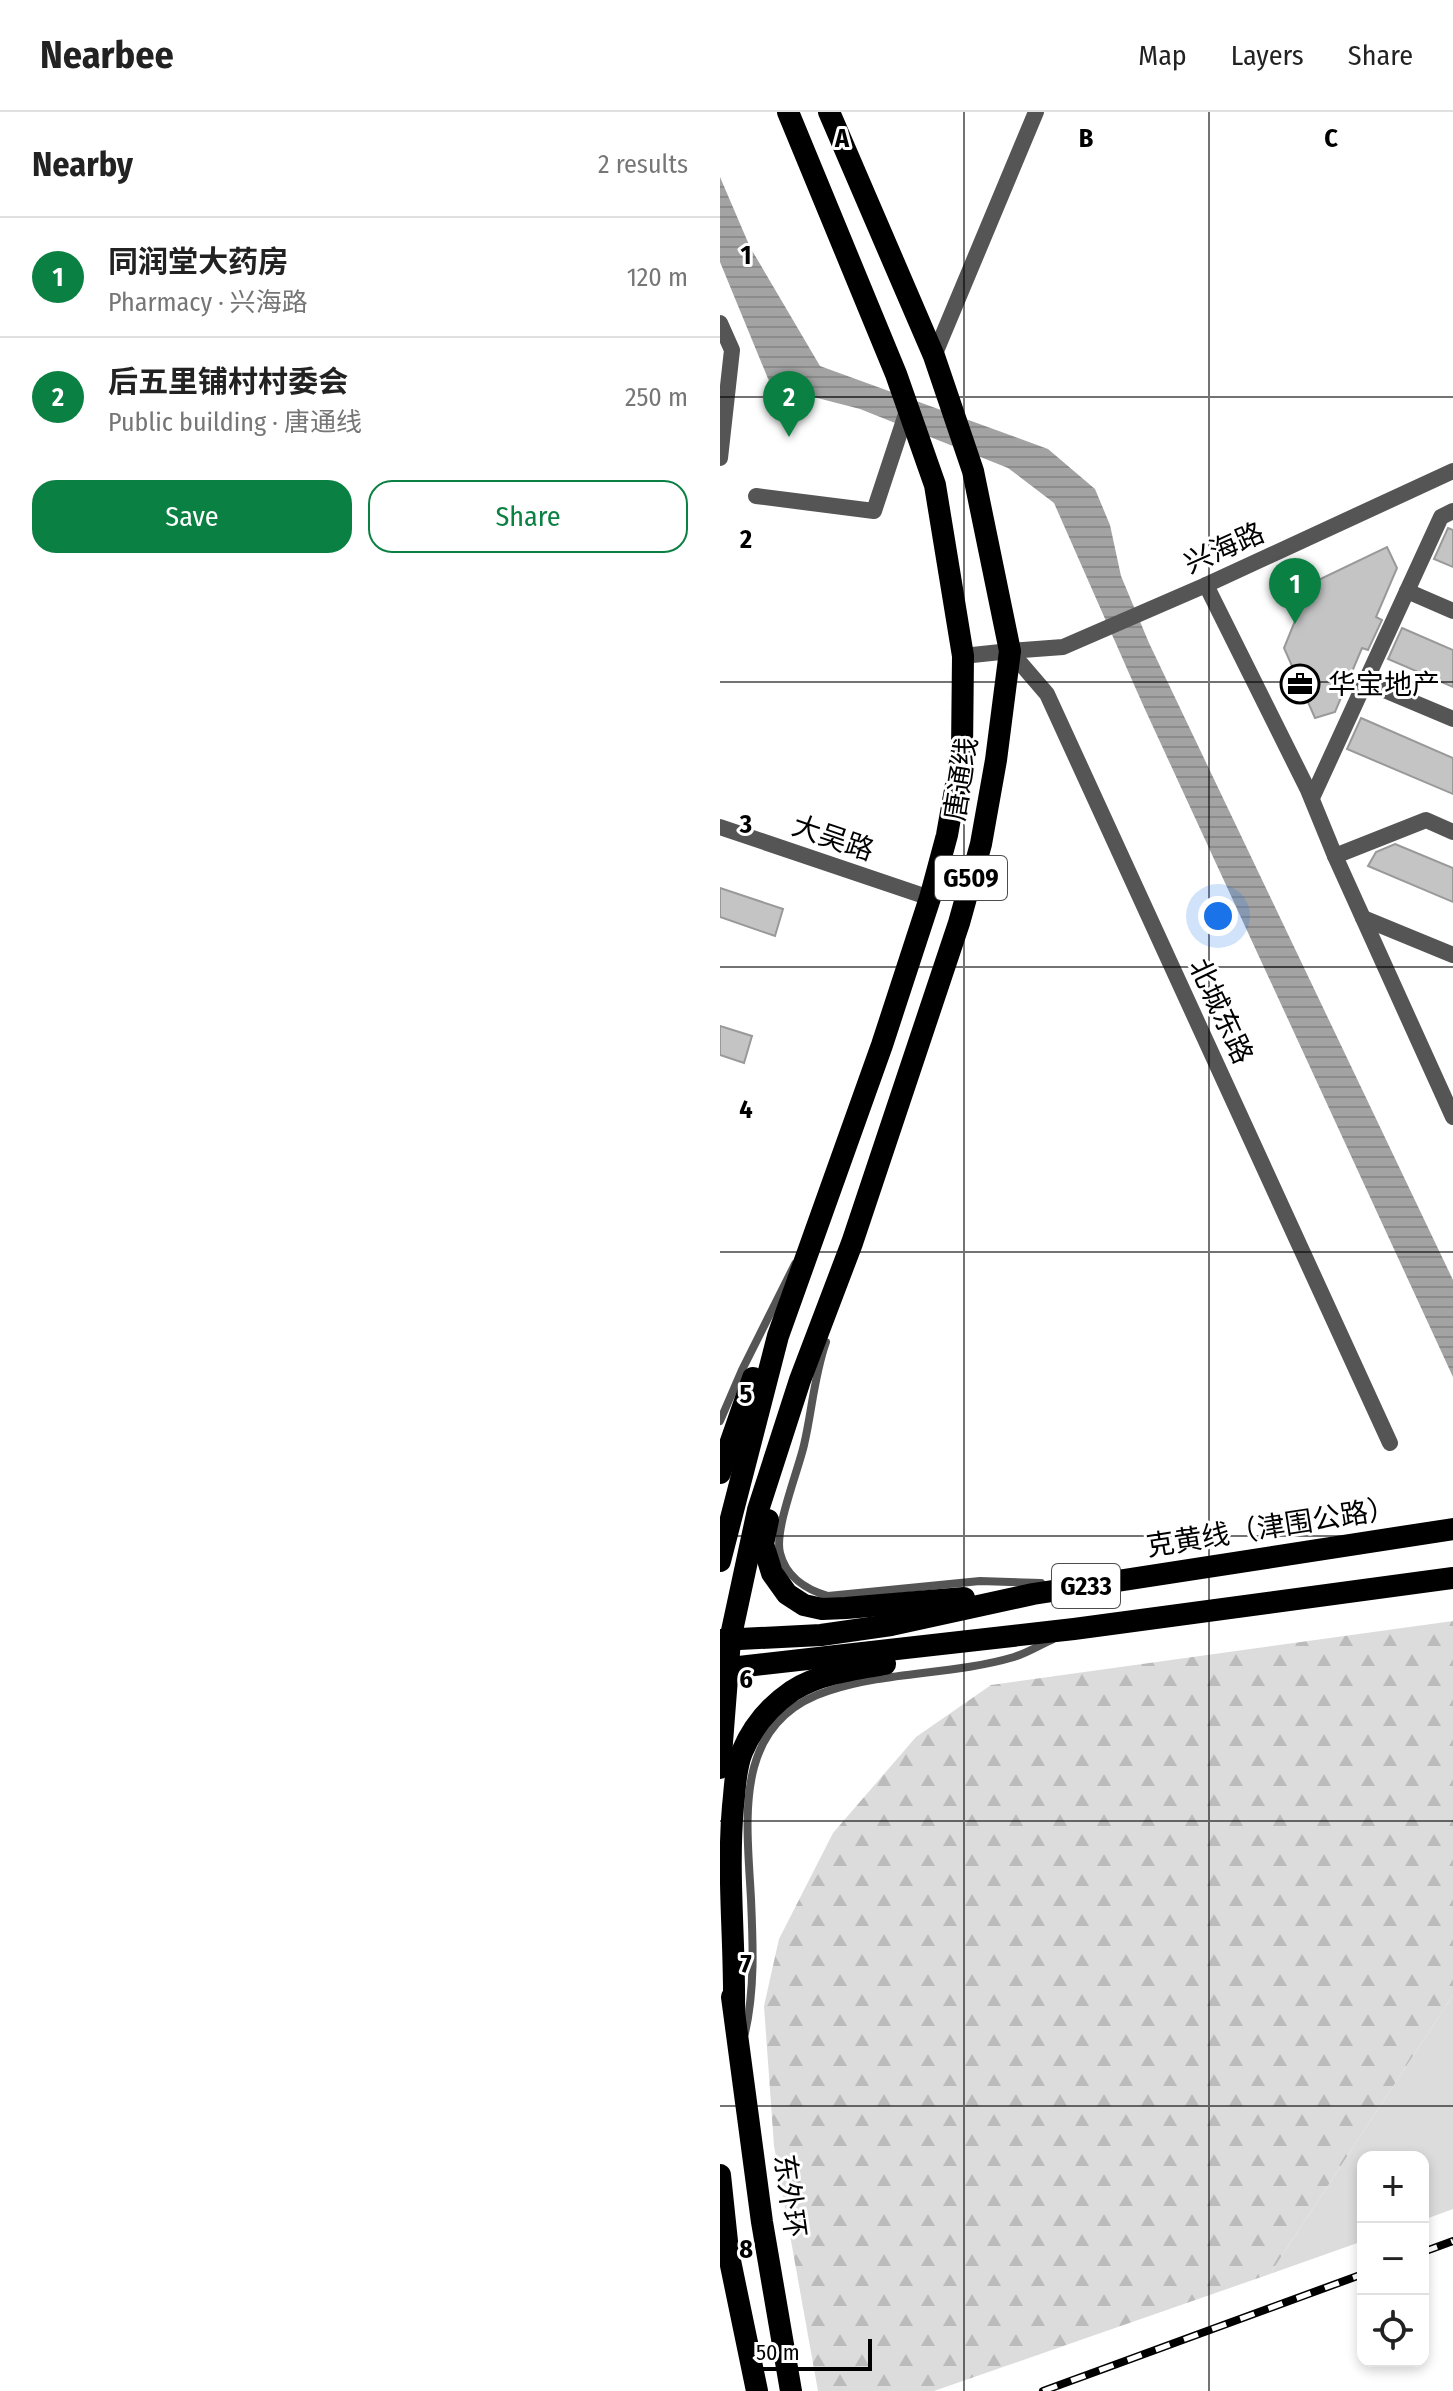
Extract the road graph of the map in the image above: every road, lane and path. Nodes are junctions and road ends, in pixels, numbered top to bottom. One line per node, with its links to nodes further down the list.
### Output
1 (788, 112): 7 (highway, 唐通线 / G509)
2 (829, 112): 5 (highway, 唐通线 / G509)
3 (1036, 112): 5 (street)
4 (720, 323): 6 (street)
5 (934, 356): 15 (highway, 唐通线 / G509)
6 (723, 408): 8 (street)
7 (908, 408): 10 (street); 16 (highway, 唐通线 / G509)
8 (720, 458)
9 (1453, 471): 12 (street, 兴海路)
10 (756, 496)
11 (1453, 511): 13 (street)
12 (1206, 585): 15 (street, 兴海路); 19 (street)
13 (1407, 591): 14 (street); 17 (street)
14 (1453, 611)
15 (1010, 651): 16 (street); 28 (highway, 唐通线 / G509); 32 (street, 北城东路)
16 (963, 656): 23 (highway, 唐通线 / G509)
17 (1365, 682): 18 (street); 19 (street)
18 (1453, 719)
19 (1312, 798): 22 (street)
20 (720, 827): 23 (street, 大吴路)
21 (1453, 832): 22 (street)
22 (1335, 856): 24 (street)
23 (930, 898): 27 (highway, 唐通线 / G509)
24 (1363, 918): 25 (street); 26 (street)
25 (1453, 955)
26 (1453, 1117)
27 (814, 1237): 29 (highway, 唐通线 / G509); 31 (lane)
28 (852, 1243): 30 (highway, 唐通线 / G509); 37 (lane)
29 (778, 1336): 33 (highway); 35 (highway, 唐通线 / G509)
30 (800, 1380): 38 (highway); 41 (highway, 唐通线 / G509)
31 (720, 1421)
32 (1390, 1443)
33 (720, 1473)
34 (1453, 1529): 37 (highway, 克黄线（津围公路） / G233)
35 (720, 1561)
36 (1453, 1578): 39 (highway, G233)
37 (1097, 1584): 38 (highway, 克黄线（津围公路） / G233)
38 (1033, 1594): 41 (highway, 克黄线（津围公路） / G233)
39 (1074, 1629): 40 (highway, G233); 46 (lane)
40 (1007, 1637): 42 (highway, G233); 45 (highway, G233)
41 (725, 1640): 42 (highway, G509)
42 (724, 1669): 43 (highway, G509)
43 (720, 1768)
44 (720, 1916): 45 (highway)
45 (734, 2008): 46 (highway, 东外环 / G233)
46 (740, 2053): 49 (highway, 东外环 / G233)
47 (720, 2175): 48 (highway)
48 (757, 2391)
49 (791, 2391)

